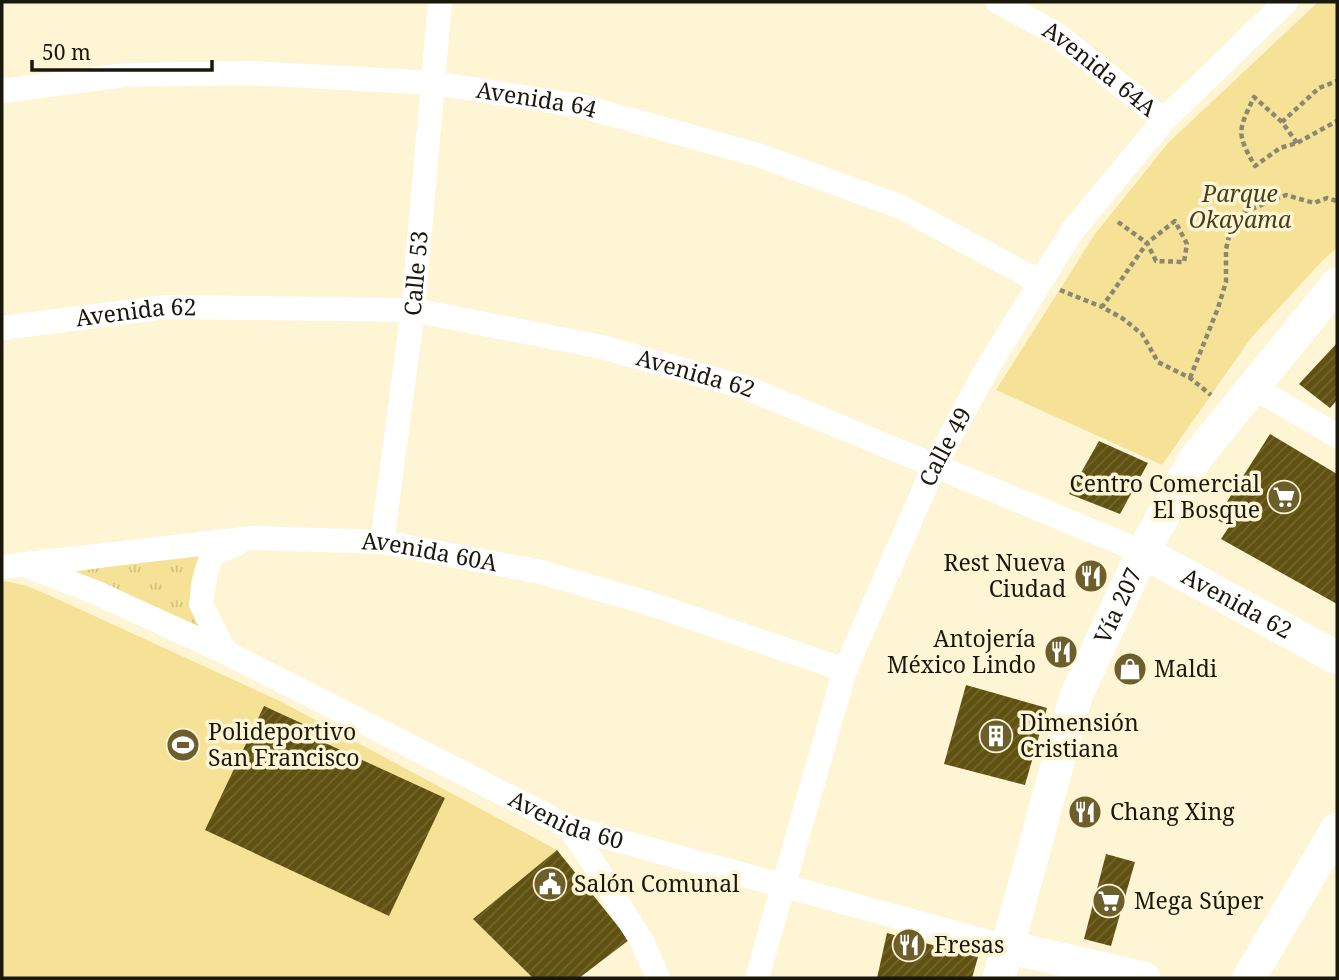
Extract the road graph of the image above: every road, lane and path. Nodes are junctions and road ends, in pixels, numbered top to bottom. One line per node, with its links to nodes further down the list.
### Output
1 (440, 2): 5 (street, Calle 53)
2 (998, 2): 7 (street, Avenida 64A)
3 (1286, 2): 7 (street, Calle 49)
4 (1337, 80): 9 (path)
5 (434, 83): 6 (street, Avenida 64); 14 (street, Avenida 64); 17 (street, Calle 53)
6 (2, 91)
7 (1164, 120): 14 (street, Calle 49)
8 (1337, 121): 10 (path)
9 (1282, 122): 10 (path); 10 (path)
10 (1297, 143)
11 (1337, 201): 19 (path)
12 (1118, 222): 13 (path)
13 (1147, 243): 13 (path); 16 (path)
14 (1040, 282): 16 (path); 23 (street, Calle 49)
15 (1337, 284): 20 (main road, Vía 207)
16 (1102, 307): 19 (path)
17 (412, 310): 18 (street, Avenida 62); 23 (street, Avenida 62); 25 (street, Calle 53)
18 (2, 328)
19 (1190, 378): 21 (path)
20 (1253, 387): 22 (street); 26 (main road, Vía 207)
21 (1212, 395)
22 (1337, 436)
23 (934, 467): 26 (street, Avenida 62); 30 (street, Calle 49)
24 (252, 538): 25 (street, Avenida 60A); 27 (street, Avenida 60A); 28 (street)
25 (382, 542): 30 (street, Avenida 60A)
26 (1143, 552): 29 (main road, Avenida 62); 34 (main road, Vía 207)
27 (13, 566): 28 (street, Avenida 60)
28 (225, 652): 31 (street, Avenida 60)
29 (1337, 658)
30 (845, 670): 33 (street, Calle 49)
31 (569, 827): 33 (street, Avenida 60); 35 (street)
32 (1337, 830): 38 (main road)
33 (784, 886): 34 (street, Avenida 60); 36 (street, Calle 49)
34 (1003, 963): 37 (main road, Avenida 60)
35 (658, 978)
36 (757, 978)
37 (1144, 978)
38 (1249, 978)

